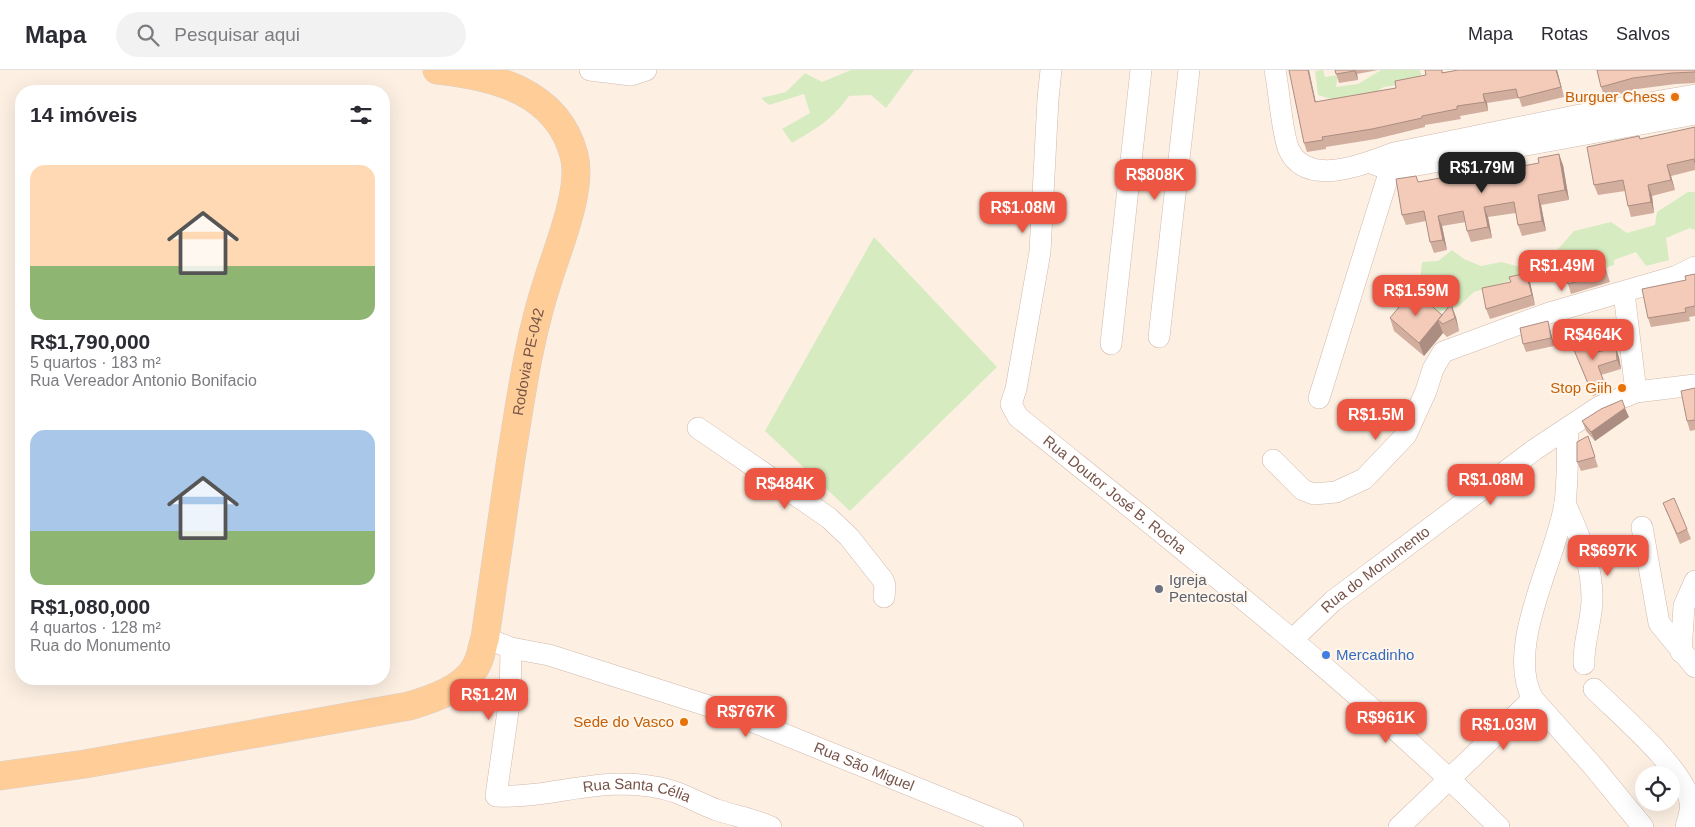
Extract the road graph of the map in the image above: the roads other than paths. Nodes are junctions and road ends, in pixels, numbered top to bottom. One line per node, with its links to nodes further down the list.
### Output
1 (437, 70): 25 (main road, Rodovia PE-042)
2 (590, 70): 3 (street)
3 (646, 70)
4 (1051, 70): 26 (street, Rua Doutor José B. Rocha)
5 (1141, 70): 14 (street)
6 (1189, 70): 13 (street)
7 (1276, 70): 10 (street)
8 (1695, 95): 10 (street)
9 (1695, 114): 10 (street)
10 (1383, 163): 17 (street)
11 (1695, 267): 12 (street)
12 (1624, 293): 16 (street); 20 (street)
13 (1159, 337)
14 (1111, 344)
15 (1695, 385): 16 (street, Rua do Monumento)
16 (1636, 392): 19 (street, Rua do Monumento)
17 (1319, 398)
18 (698, 428): 24 (street)
19 (1568, 430): 21 (street); 26 (street, Rua do Monumento)
20 (1273, 460)
21 (1565, 503): 29 (street); 31 (street)
22 (1642, 527): 28 (street)
23 (1695, 581): 28 (street)
24 (884, 597)
25 (485, 638): 27 (street, Rua São Miguel); 32 (main road, Rodovia PE-042)
26 (1294, 639): 33 (street, Rua Doutor José B. Rocha)
27 (511, 648): 34 (street, Rua Santa Célia); 35 (street, Rua São Miguel)
28 (1688, 660)
29 (1584, 664)
30 (1594, 689): 39 (street)
31 (1533, 699): 33 (street); 38 (street)
32 (0, 776)
33 (1449, 778): 36 (street); 37 (street, Rua Doutor José B. Rocha)
34 (771, 827)
35 (1013, 827)
36 (1399, 827)
37 (1499, 827)
38 (1643, 827)
39 (1686, 827)

